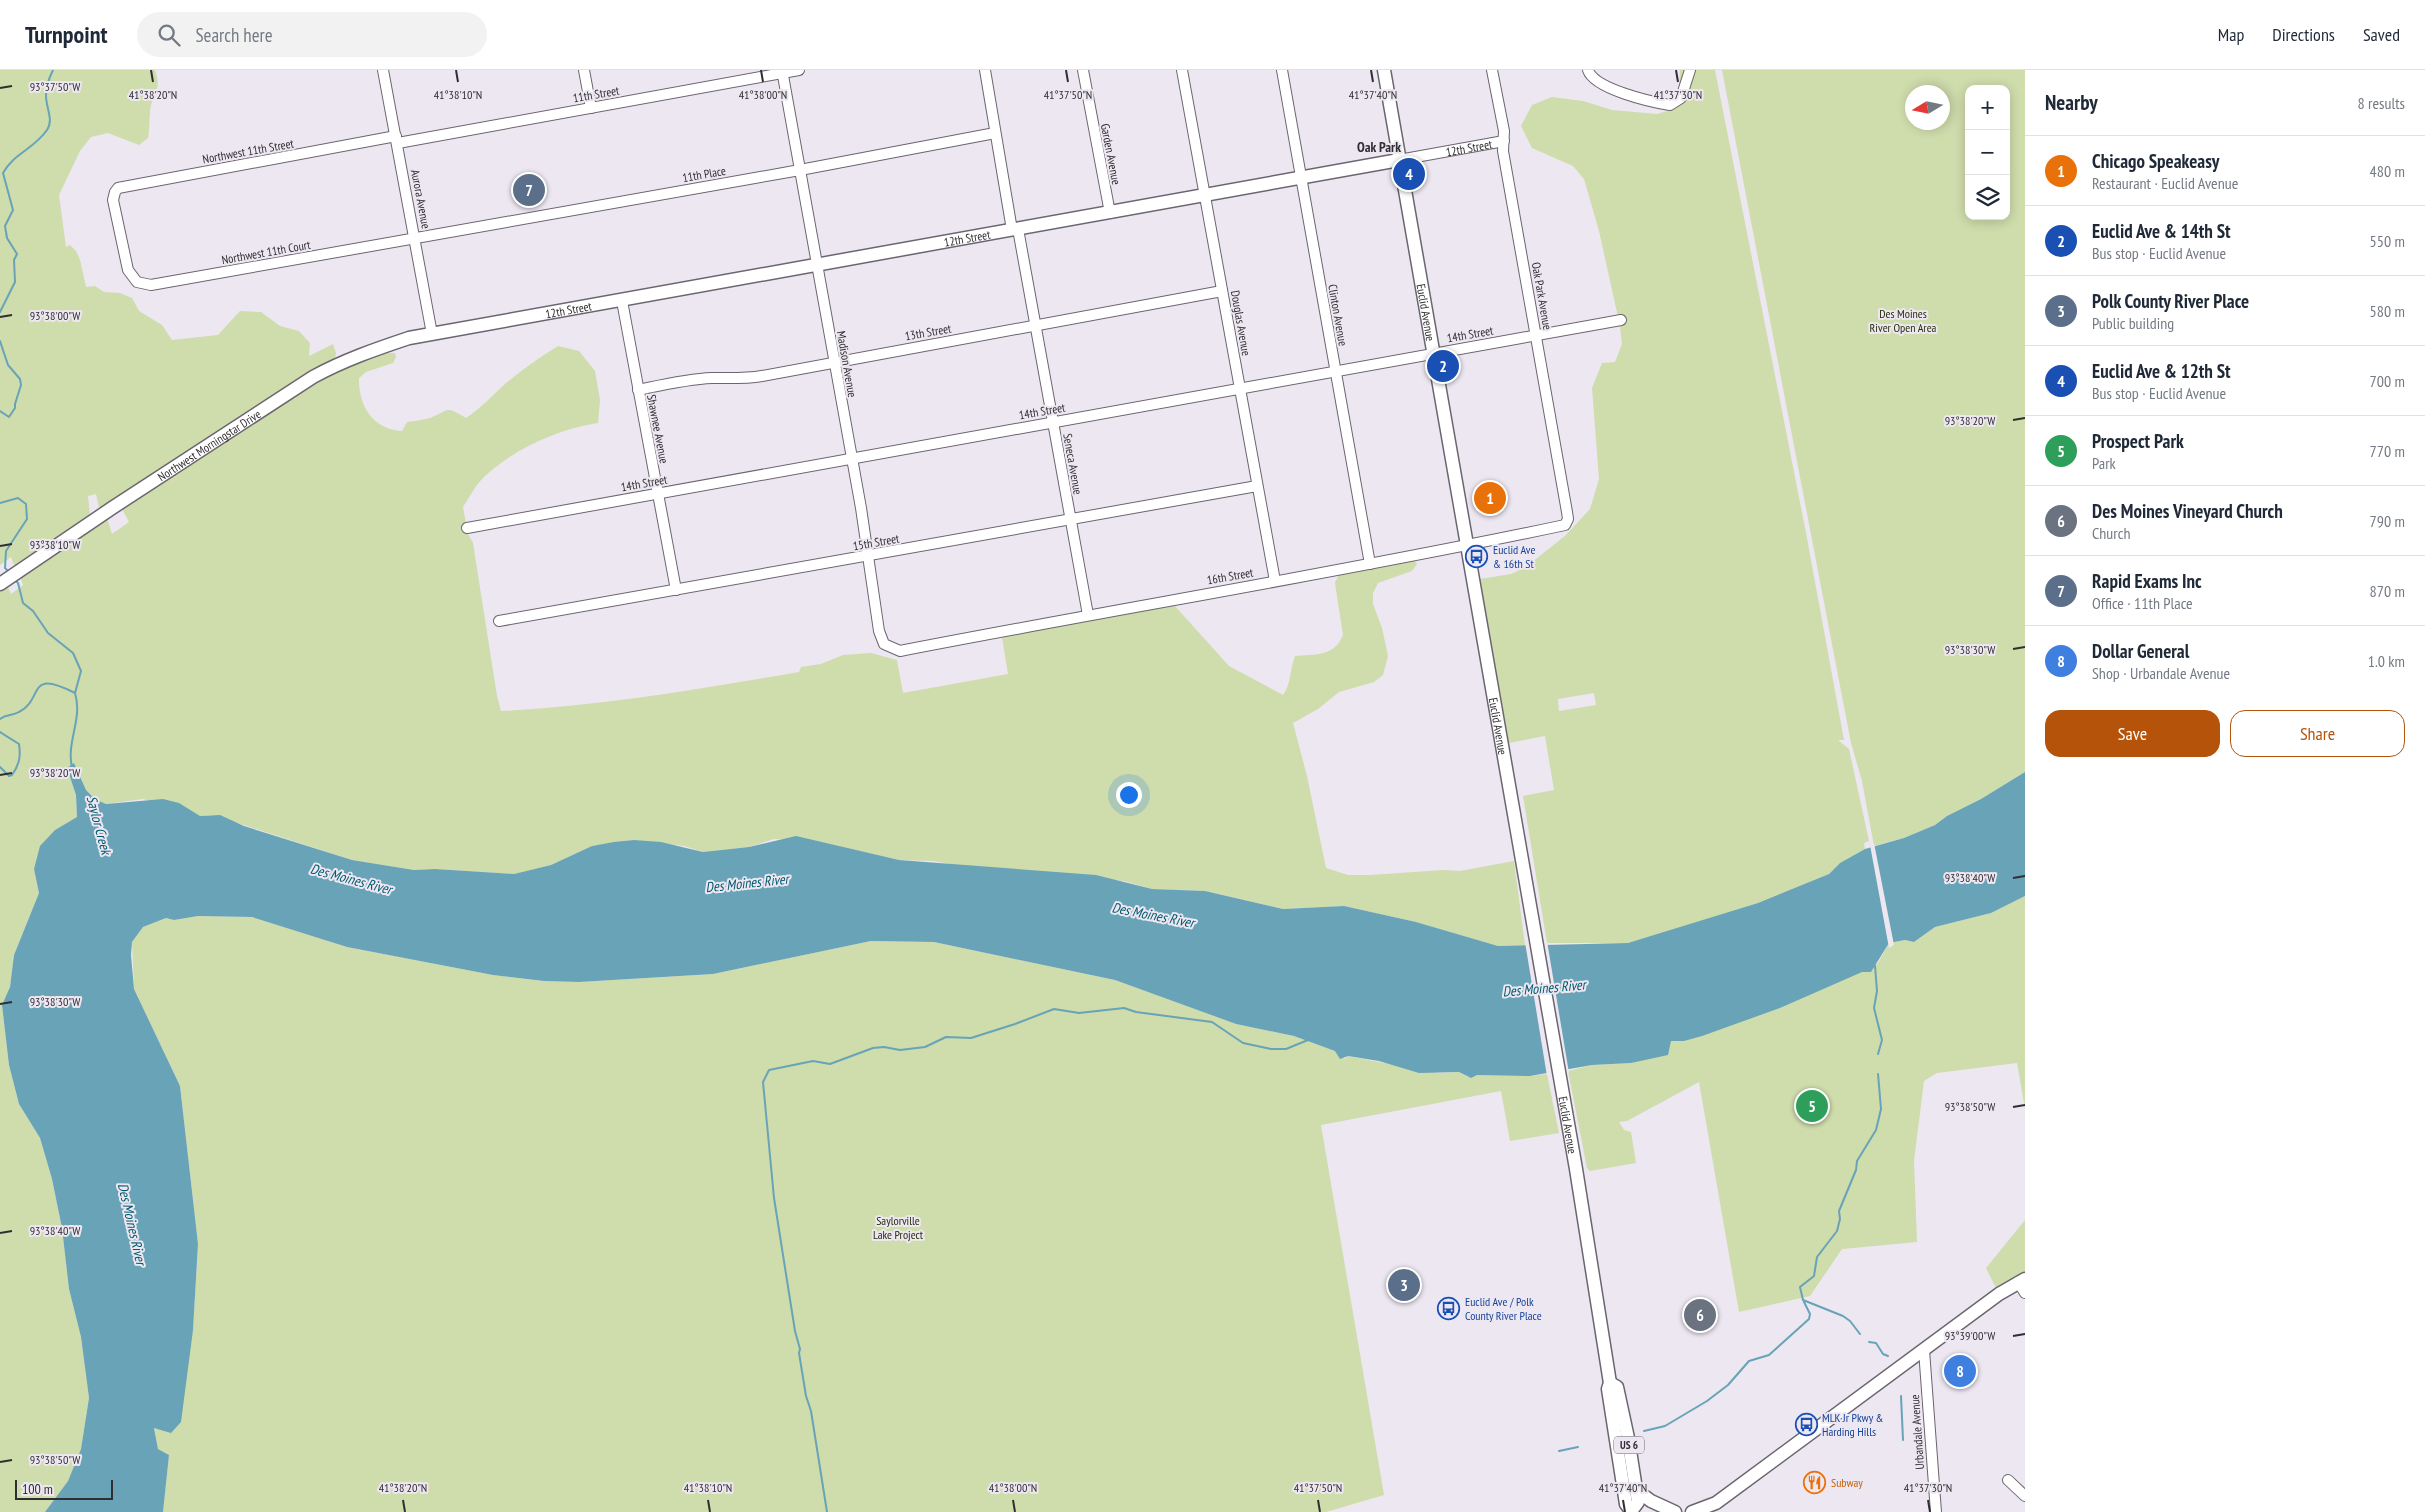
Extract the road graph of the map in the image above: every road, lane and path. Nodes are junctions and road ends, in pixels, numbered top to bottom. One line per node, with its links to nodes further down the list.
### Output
1 (383, 70): 15 (street, Aurora Avenue)
2 (584, 70): 13 (street)
3 (799, 70): 12 (street, 11th Street)
4 (984, 70): 14 (street, Seneca Avenue)
5 (1083, 70): 21 (street, Garden Avenue)
6 (1182, 70): 20 (street, Douglas Avenue)
7 (1282, 70): 19 (street, Clinton Avenue)
8 (1384, 70): 17 (main road, Euclid Avenue / US 6)
9 (1492, 70): 16 (street, Oak Park Avenue)
10 (1588, 70): 11 (street)
11 (1690, 70)
12 (782, 72): 13 (street, 11th Street); 18 (street, Madison Avenue)
13 (591, 108): 15 (street, 11th Street)
14 (996, 133): 18 (street, 11th Place); 22 (street, Seneca Avenue)
15 (397, 140): 23 (street, Aurora Avenue); 25 (street, Northwest 11th Street)
16 (1504, 141): 17 (street, 12th Street); 31 (street, Oak Park Avenue)
17 (1399, 160): 19 (main road, 12th Street); 32 (main road, Euclid Avenue / US 6)
18 (800, 170): 23 (street, 11th Place); 24 (street, Madison Avenue)
19 (1301, 178): 20 (main road, 12th Street); 34 (street, Clinton Avenue)
20 (1205, 196): 21 (main road, 12th Street); 26 (street, Douglas Avenue)
21 (1110, 213): 22 (main road, 12th Street)
22 (1015, 230): 24 (main road, 12th Street); 29 (street, Seneca Avenue)
23 (415, 238): 25 (street, Northwest 11th Court); 30 (street, Aurora Avenue)
24 (817, 266): 27 (main road, 12th Street); 33 (street, Madison Avenue)
25 (128, 270)
26 (1222, 292): 29 (street, 13th Street); 35 (street, Douglas Avenue)
27 (622, 301): 30 (main road, 12th Street); 36 (street, Shawnee Avenue)
28 (1622, 320): 31 (street, 14th Street)
29 (1035, 325): 33 (street, 13th Street); 37 (street, Seneca Avenue)
30 (432, 334): 48 (main road, Northwest Morningstar Drive)
31 (1536, 335): 32 (street, 14th Street); 42 (street, Oak Park Avenue)
32 (1434, 353): 34 (street, 14th Street); 44 (main road, Euclid Avenue / US 6)
33 (834, 362): 36 (street, 13th Street); 38 (street, Madison Avenue)
34 (1336, 371): 35 (street, 14th Street); 46 (street, Clinton Avenue)
35 (1240, 388): 37 (street, 14th Street); 39 (street, Douglas Avenue)
36 (638, 390): 40 (street, Shawnee Avenue)
37 (1053, 422): 38 (street, 14th Street); 41 (street, Seneca Avenue)
38 (852, 459): 40 (street, 14th Street); 45 (street, Madison Avenue)
39 (1257, 486): 41 (street, 15th Street); 47 (street, Douglas Avenue)
40 (658, 493): 43 (street, 14th Street); 49 (street, Shawnee Avenue)
41 (1070, 519): 45 (street, 15th Street); 50 (street, Seneca Avenue)
42 (1565, 525): 44 (street, 16th Street)
43 (467, 528)
44 (1467, 545): 46 (street, 16th Street); 56 (main road, Euclid Avenue / US 6)
45 (868, 556): 49 (street, 15th Street); 52 (street, Madison Avenue)
46 (1370, 564): 47 (street, 16th Street)
47 (1275, 581): 50 (street, 16th Street)
48 (0, 584)
49 (676, 590): 51 (street, 15th Street)
50 (1088, 615): 52 (street, 16th Street)
51 (499, 621)
52 (900, 651)
53 (2022, 1280): 54 (street); 55 (main road)
54 (2025, 1293)
55 (1924, 1350): 60 (main road); 64 (street, Urbandale Avenue)
56 (1610, 1383): 58 (main road, Euclid Avenue / US 6); 61 (main road, Euclid Avenue / US 6)
57 (2008, 1480): 59 (street)
58 (1636, 1490): 61 (main road, Euclid Avenue / US 6); 62 (main road)
59 (2025, 1496)
60 (1716, 1507): 63 (main road)
61 (1632, 1511)
62 (1675, 1512)
63 (1692, 1512)
64 (1936, 1512)

